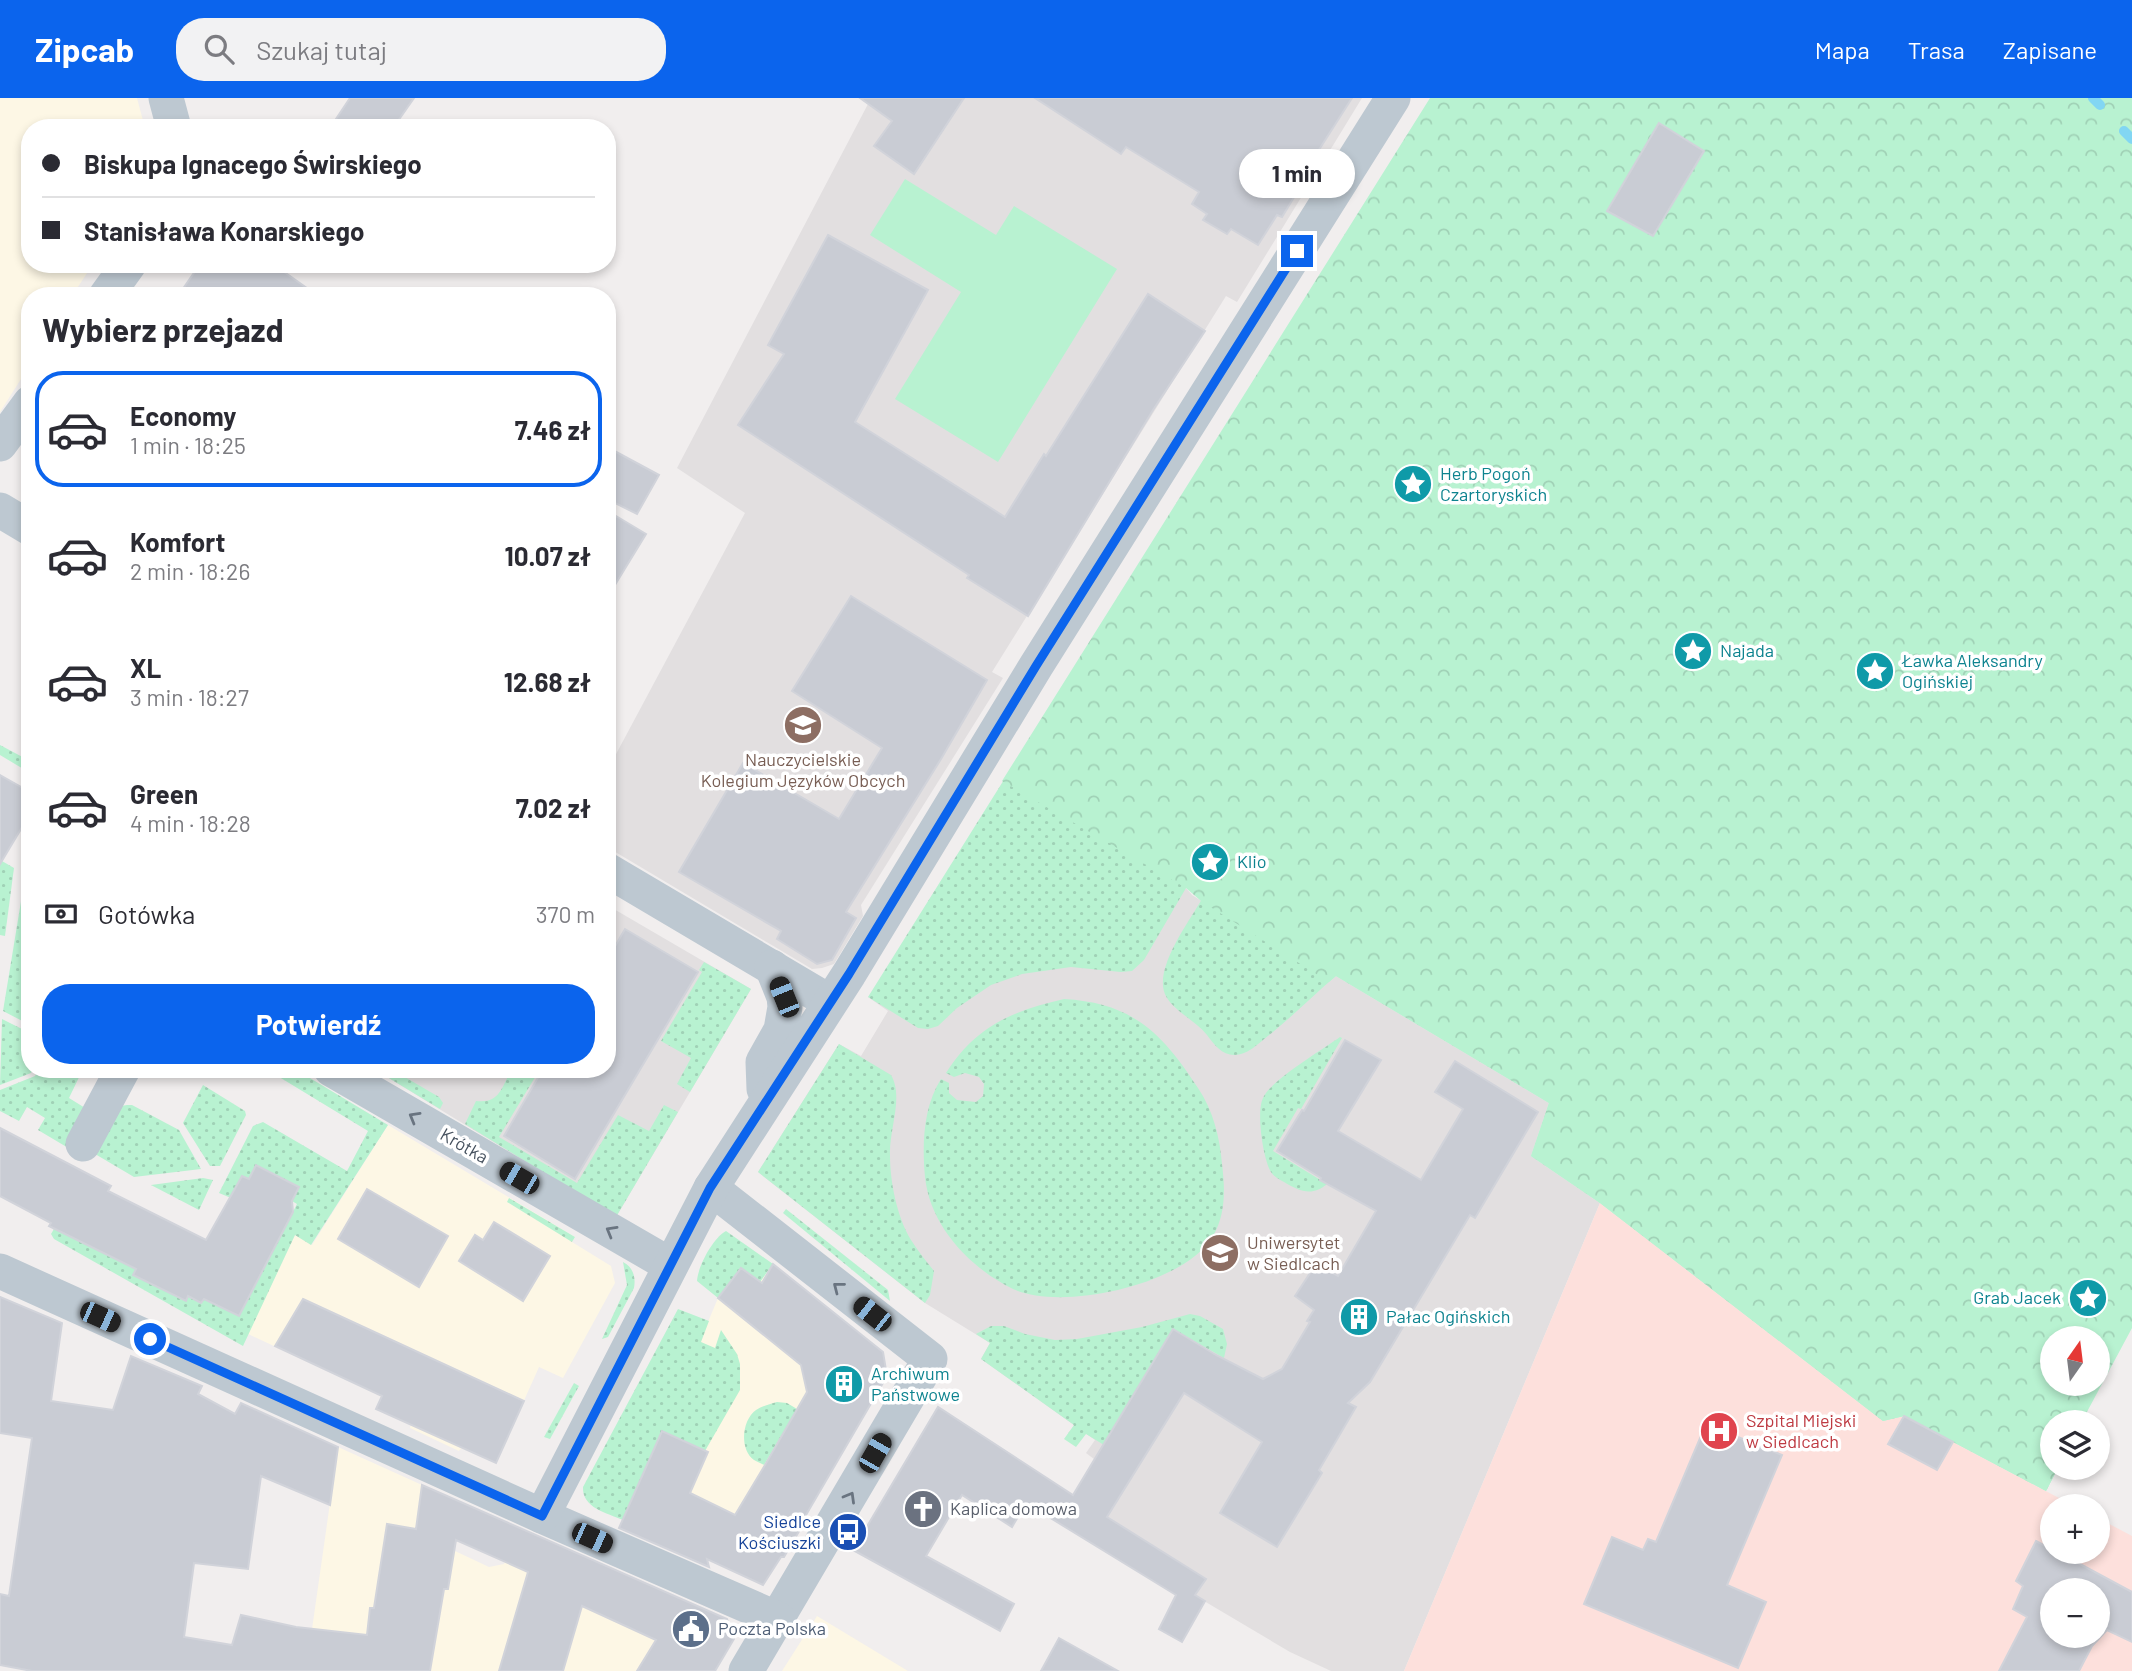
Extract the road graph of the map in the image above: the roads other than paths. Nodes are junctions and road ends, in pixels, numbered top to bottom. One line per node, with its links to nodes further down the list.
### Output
1 (166, 98): 3 (street)
2 (1393, 98): 10 (street)
3 (172, 119)
4 (21, 415): 5 (street)
5 (0, 444)
6 (0, 510): 7 (street)
7 (21, 523)
8 (616, 875): 9 (street)
9 (772, 967): 10 (street); 13 (street)
10 (830, 1002): 13 (street)
11 (118, 1078): 14 (street)
12 (347, 1078): 16 (street, Krótka, one-way to 12)
13 (764, 1105): 15 (street)
14 (83, 1144)
15 (710, 1188): 16 (street); 19 (street, one-way to 15)
16 (670, 1265): 18 (street)
17 (0, 1271): 18 (street)
18 (542, 1516): 19 (street)
19 (778, 1619): 20 (street)
20 (746, 1671)

